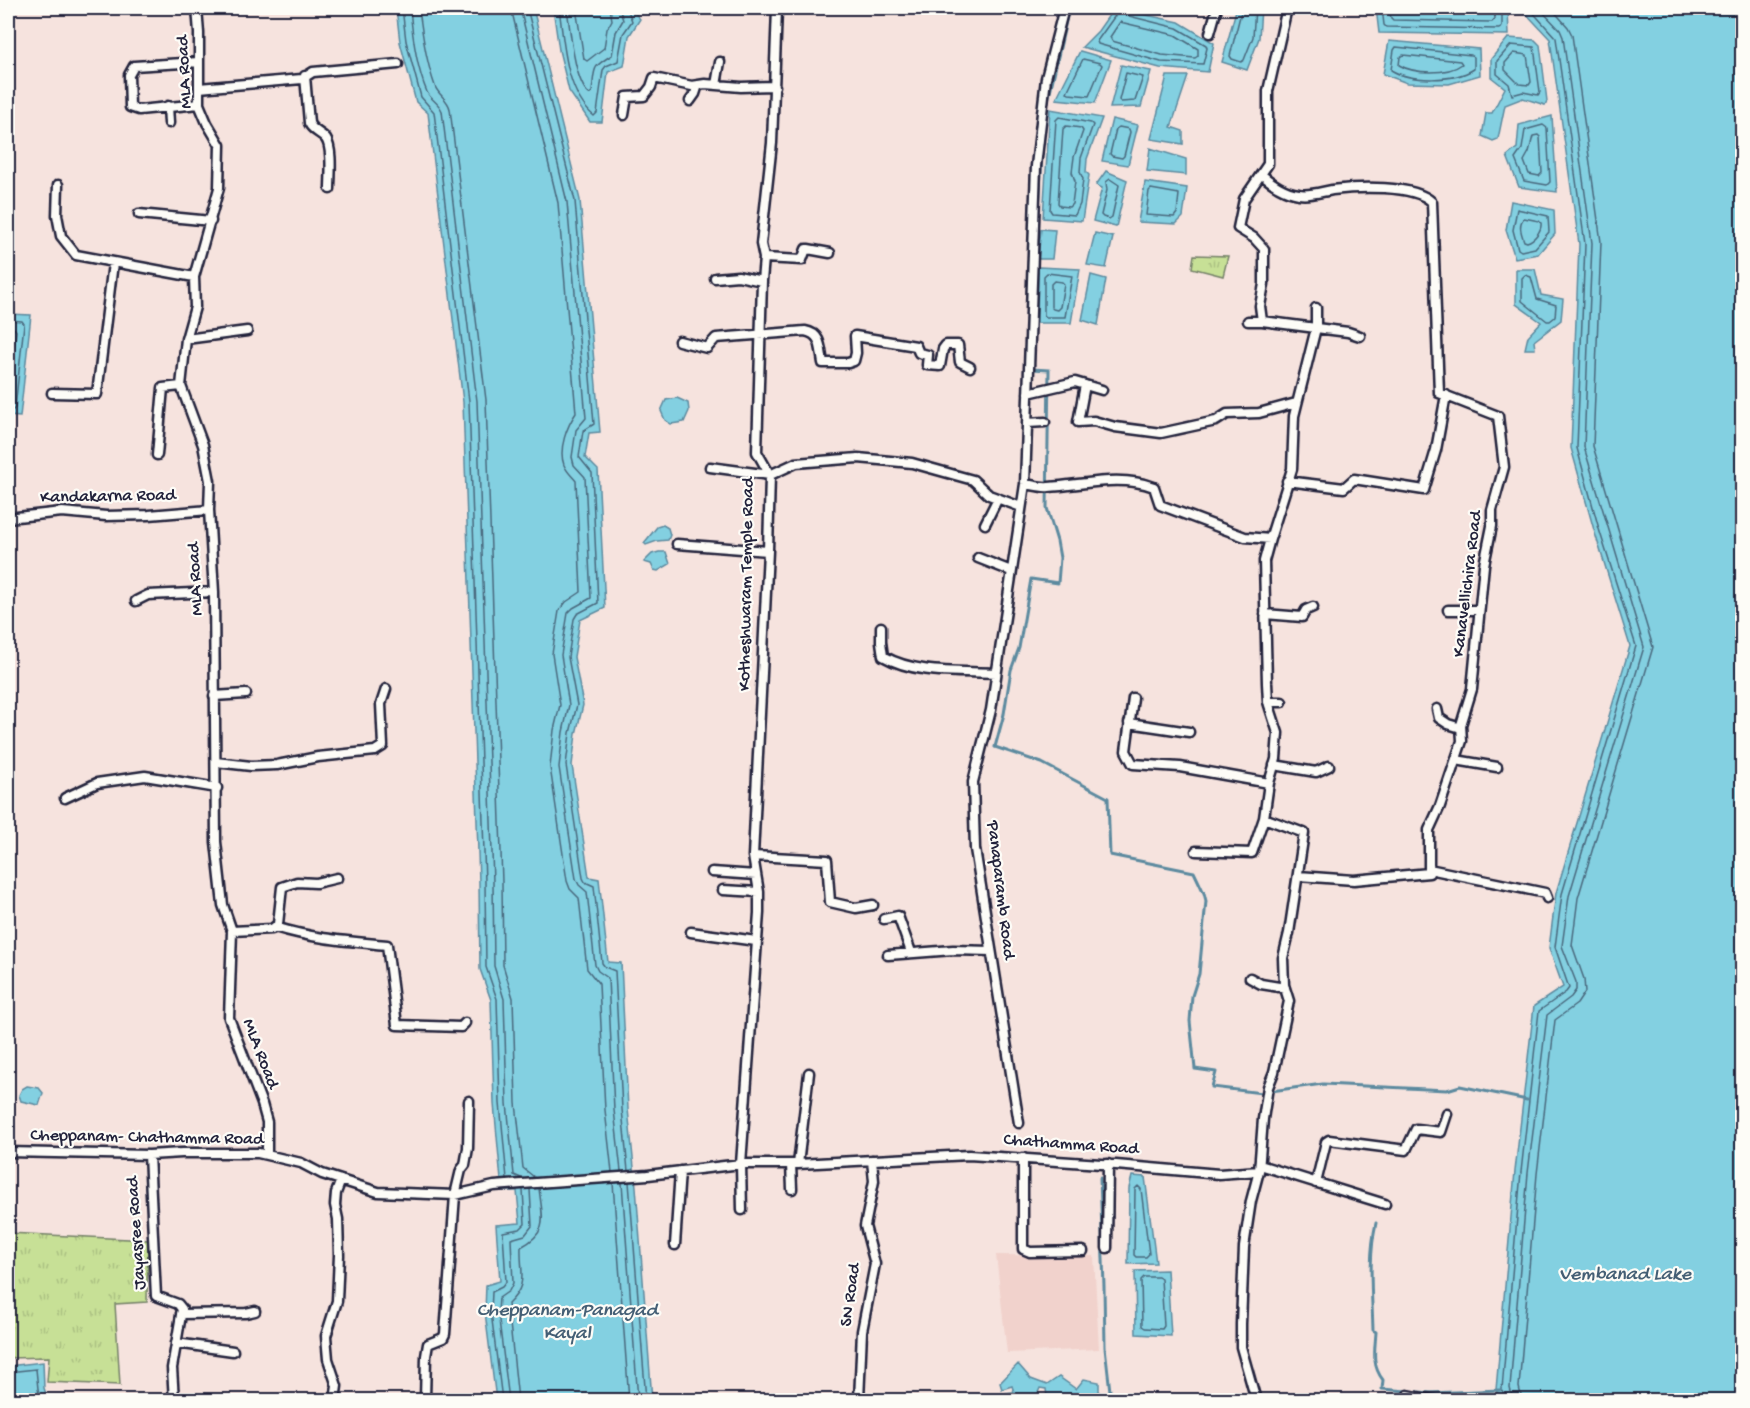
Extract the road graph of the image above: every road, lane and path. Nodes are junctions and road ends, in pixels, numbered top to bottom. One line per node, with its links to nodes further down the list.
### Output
1 (197, 8): 7 (street, MLA Road)
2 (777, 8): 13 (street, Kotheshwaram Temple Road)
3 (1064, 8): 45 (street, Panaparamb Road)
4 (1217, 8): 6 (street)
5 (1287, 8): 20 (street)
6 (1210, 33)
7 (199, 62): 14 (street, MLA Road); 17 (street)
8 (720, 62): 11 (street)
9 (398, 64): 10 (street)
10 (305, 76): 14 (street); 22 (street)
11 (716, 85): 12 (street); 13 (street)
12 (698, 86): 15 (street); 18 (street)
13 (775, 86): 26 (street, Kotheshwaram Temple Road)
14 (199, 88): 16 (street, MLA Road)
15 (690, 101)
16 (199, 104): 17 (street); 24 (street, MLA Road)
17 (168, 106): 19 (street)
18 (624, 115)
19 (169, 123)
20 (1262, 175): 33 (street); 46 (street)
21 (58, 185): 27 (street)
22 (330, 189)
23 (139, 214): 24 (street)
24 (211, 221): 28 (street, MLA Road)
25 (830, 253): 26 (street)
26 (764, 258): 30 (street, Kotheshwaram Temple Road)
27 (113, 263): 28 (street); 44 (street)
28 (194, 277): 38 (street, MLA Road)
29 (715, 279): 30 (street)
30 (762, 281): 36 (street, Kotheshwaram Temple Road)
31 (1316, 308): 34 (street)
32 (1248, 321): 33 (street)
33 (1262, 321): 34 (street)
34 (1316, 328): 37 (street); 47 (street)
35 (247, 331): 38 (street)
36 (760, 334): 39 (street); 40 (street); 52 (street, Kotheshwaram Temple Road)
37 (1360, 336)
38 (186, 339): 42 (street, MLA Road)
39 (678, 341)
40 (970, 367)
41 (1085, 385): 43 (street); 45 (street); 47 (street)
42 (181, 386): 50 (street); 57 (street, MLA Road)
43 (1102, 390)
44 (52, 393)
45 (1028, 393): 49 (street, Panaparamb Road)
46 (1446, 395): 53 (street); 69 (street, Kanavellichira Road)
47 (1296, 403): 53 (street)
48 (1046, 422): 49 (street)
49 (1027, 423): 54 (street, Panaparamb Road)
50 (157, 455)
51 (710, 466): 52 (street)
52 (770, 475): 55 (street); 62 (street, Kotheshwaram Temple Road)
53 (1287, 481): 60 (street)
54 (1025, 484): 56 (street, Panaparamb Road); 60 (street)
55 (997, 500): 56 (street); 59 (street)
56 (1021, 507): 64 (street, Panaparamb Road)
57 (208, 510): 58 (street, Kandakarna Road); 65 (street, MLA Road)
58 (8, 518)
59 (984, 524)
60 (1270, 539): 70 (street)
61 (677, 544): 62 (street)
62 (768, 551): 93 (street, Kotheshwaram Temple Road)
63 (978, 558): 64 (street)
64 (1011, 571): 72 (street, Panaparamb Road)
65 (214, 592): 66 (street); 75 (street, MLA Road)
66 (136, 601)
67 (1313, 607): 70 (street)
68 (1448, 610): 69 (street)
69 (1478, 610): 81 (street, Kanavellichira Road)
70 (1265, 614): 77 (street)
71 (881, 627): 72 (street)
72 (996, 673): 108 (street, Panaparamb Road)
73 (386, 689): 84 (street)
74 (246, 694): 75 (street)
75 (214, 696): 84 (street, MLA Road)
76 (1133, 698): 80 (street)
77 (1268, 702): 78 (street); 85 (street)
78 (1282, 702)
79 (1437, 709): 81 (street)
80 (1130, 723): 82 (street); 88 (street)
81 (1461, 728): 83 (street, Kanavellichira Road)
82 (1189, 732)
83 (1456, 760): 87 (street); 94 (street, Kanavellichira Road)
84 (216, 762): 89 (street, MLA Road)
85 (1274, 765): 86 (street); 88 (street)
86 (1329, 766)
87 (1497, 768)
88 (1269, 783): 91 (street)
89 (217, 788): 90 (street); 105 (street, MLA Road)
90 (65, 798)
91 (1264, 818): 92 (street); 97 (street)
92 (1196, 851)
93 (753, 856): 96 (street, Kotheshwaram Temple Road); 102 (street)
94 (1429, 870): 97 (street); 101 (street)
95 (712, 872): 96 (street)
96 (756, 874): 100 (street, Kotheshwaram Temple Road)
97 (1298, 876): 112 (street)
98 (337, 878): 104 (street)
99 (723, 890): 100 (street)
100 (759, 892): 107 (street, Kotheshwaram Temple Road)
101 (1547, 898)
102 (873, 905)
103 (884, 919): 109 (street)
104 (275, 927): 105 (street); 113 (street)
105 (232, 932): 120 (street, MLA Road)
106 (691, 932): 107 (street)
107 (756, 941): 123 (street, Kotheshwaram Temple Road)
108 (991, 951): 109 (street); 117 (street, Panaparamb Road)
109 (911, 952): 110 (street)
110 (888, 955)
111 (1250, 978): 112 (street)
112 (1285, 988): 126 (street)
113 (465, 1023)
114 (809, 1074): 124 (street)
115 (469, 1101): 132 (street)
116 (1447, 1114): 130 (street)
117 (1019, 1123)
118 (8, 1152): 119 (street, Cheppanam- Chathamma Road)
119 (149, 1155): 120 (street, Cheppanam- Chathamma Road); 139 (street, Jayasree Road)
120 (267, 1155): 129 (street, Cheppanam- Chathamma Road)
121 (1023, 1158): 122 (street, Chathamma Road); 125 (street, Chathamma Road); 137 (street)
122 (872, 1160): 124 (street, Chathamma Road); 146 (street, SN Road)
123 (741, 1164): 124 (street, Chathamma Road); 127 (street, Chathamma Road); 134 (street, Kotheshwaram Temple Road)
124 (794, 1164): 131 (street)
125 (1108, 1164): 126 (street, Chathamma Road); 136 (street)
126 (1260, 1168): 130 (street); 147 (street)
127 (680, 1171): 128 (street, Chathamma Road); 135 (street)
128 (648, 1175): 132 (street, Cheppanam- Chathamma Road)
129 (341, 1180): 132 (street, Cheppanam- Chathamma Road); 144 (street)
130 (1316, 1183): 133 (street)
131 (792, 1189)
132 (455, 1196): 145 (street)
133 (1385, 1204)
134 (742, 1210)
135 (675, 1245)
136 (1107, 1248)
137 (1083, 1251)
138 (255, 1311): 139 (street)
139 (181, 1314): 140 (street)
140 (176, 1343): 141 (street); 143 (street)
141 (233, 1351)
142 (1408, 1395): 148 (street)
143 (174, 1401)
144 (335, 1401)
145 (425, 1401)
146 (859, 1401)
147 (1256, 1401)
148 (1433, 1401)

